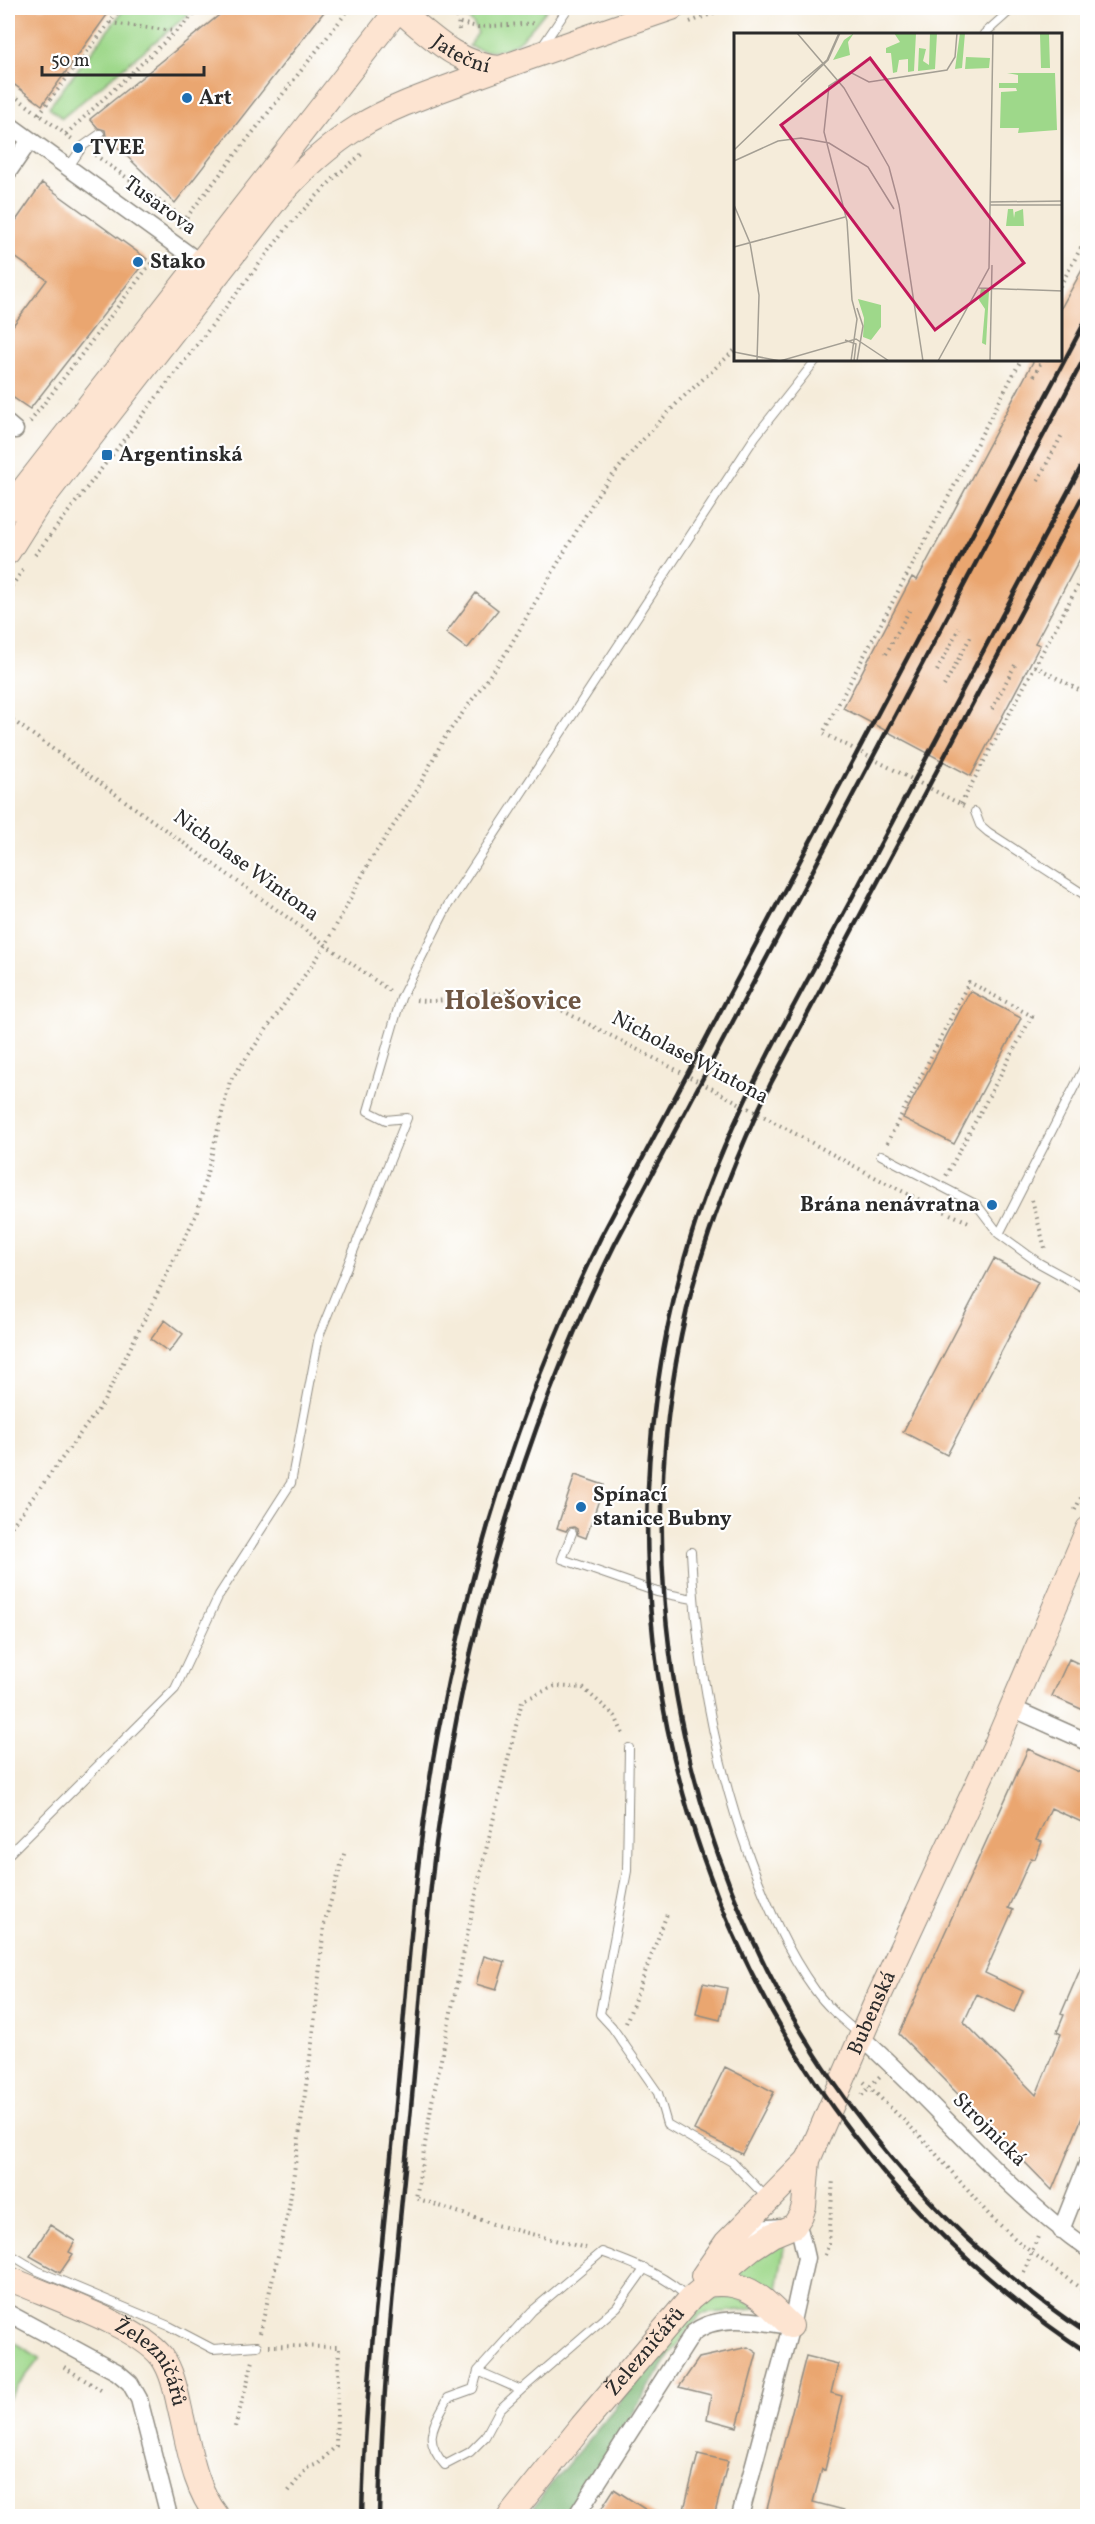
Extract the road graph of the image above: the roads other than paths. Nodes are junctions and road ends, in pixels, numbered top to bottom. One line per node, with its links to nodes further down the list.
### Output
1 (398, 8): 7 (main road, Jateční); 13 (main road)
2 (568, 8): 6 (lane)
3 (672, 8): 6 (main road)
4 (1013, 8): 5 (lane)
5 (985, 33)
6 (536, 54): 7 (main road)
7 (500, 68): 16 (main road)
8 (8, 124): 10 (street, Tusarova)
9 (100, 134): 11 (lane)
10 (30, 140): 11 (street, Tusarova); 12 (street)
11 (68, 168): 13 (street, Tusarova)
12 (8, 172)
13 (199, 262): 15 (main road)
14 (814, 362): 30 (lane)
15 (8, 509)
16 (8, 552)
17 (975, 812): 18 (lane)
18 (1088, 897)
19 (1088, 1060): 21 (lane)
20 (881, 1155): 21 (lane)
21 (999, 1234): 22 (lane)
22 (1088, 1290)
23 (1088, 1529): 27 (main road, Bubenská)
24 (572, 1533): 26 (lane)
25 (691, 1552): 26 (lane)
26 (693, 1599): 31 (lane)
27 (1012, 1708): 28 (street); 31 (main road, Bubenská)
28 (1088, 1742)
29 (629, 1748): 34 (lane)
30 (8, 1855)
31 (862, 2038): 32 (main road, Bubenská); 36 (street, Strojnická)
32 (808, 2160): 34 (main road, Železničářů); 35 (main road, Bubenská)
33 (1088, 2162): 36 (street)
34 (770, 2201): 37 (main road, Železničářů)
35 (794, 2226): 37 (street); 42 (main road, Železničářů); 44 (street)
36 (1061, 2230): 38 (street, Strojnická)
37 (726, 2243): 42 (main road, Železničářů)
38 (1088, 2249)
39 (8, 2253): 45 (lane)
40 (645, 2268): 42 (lane); 46 (lane); 47 (lane)
41 (8, 2278): 49 (main road, Železničářů)
42 (698, 2292): 44 (main road); 50 (main road, Železničářů)
43 (8, 2313): 48 (street)
44 (791, 2326): 51 (street); 52 (street)
45 (257, 2346)
46 (478, 2371): 47 (lane); 47 (lane)
47 (521, 2390)
48 (169, 2517)
49 (217, 2517)
50 (510, 2517)
51 (576, 2517)
52 (740, 2517)

